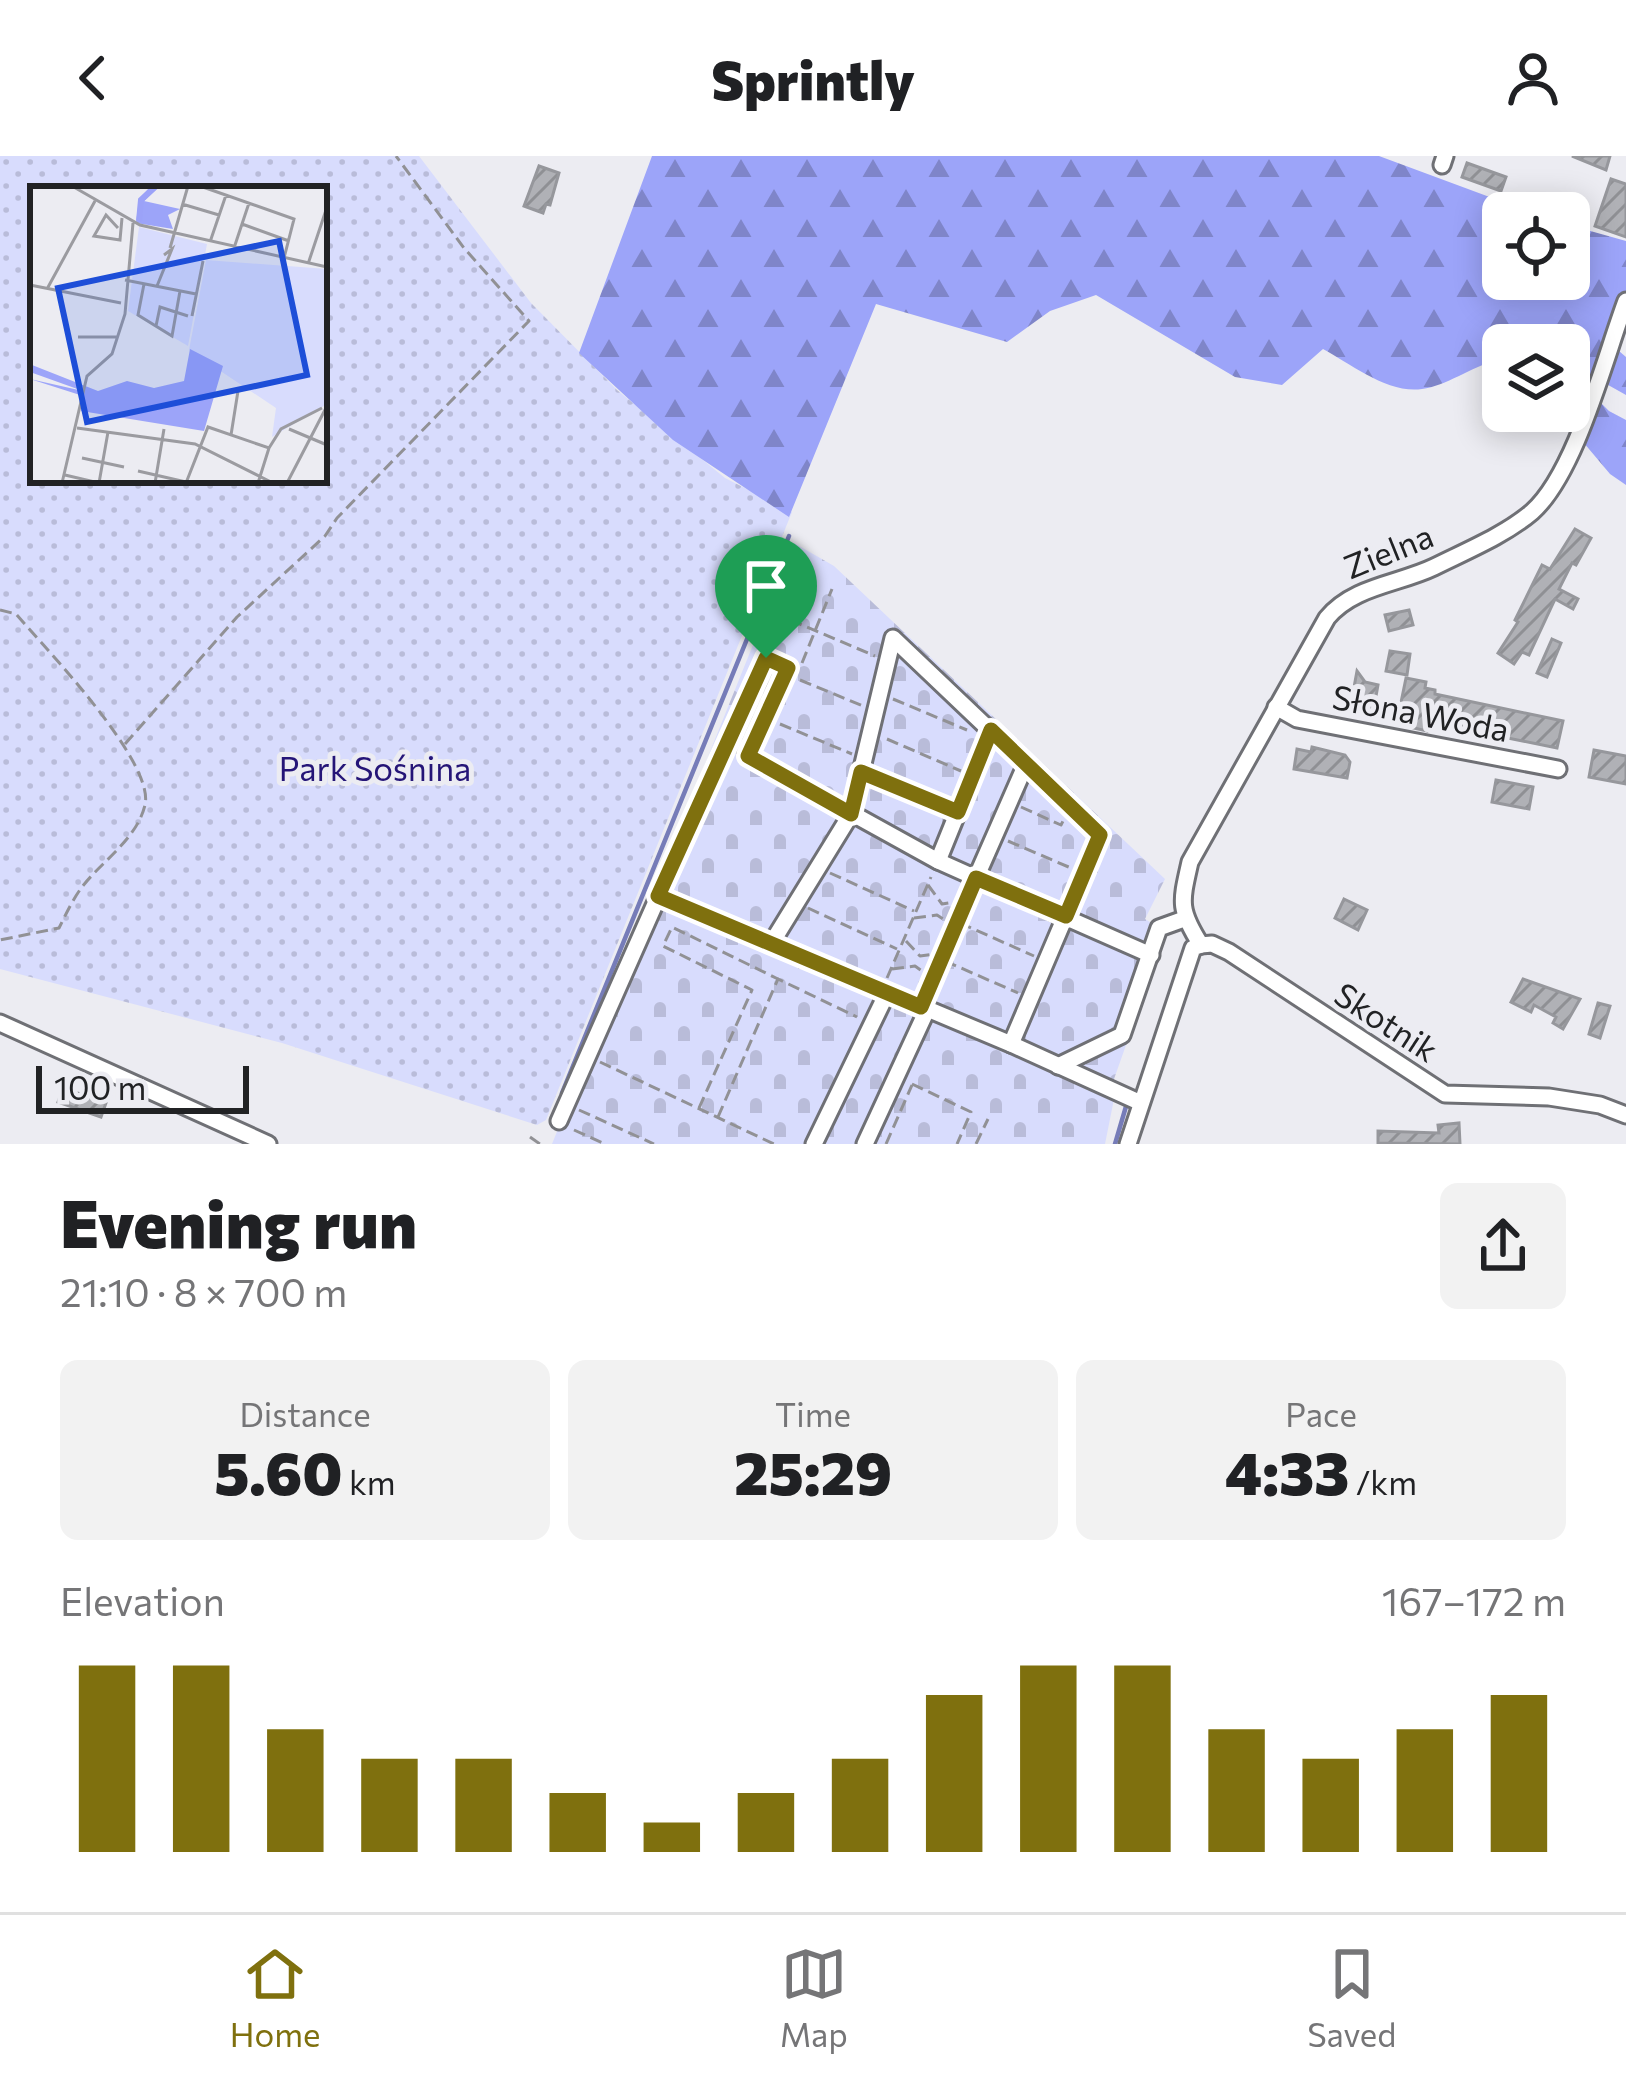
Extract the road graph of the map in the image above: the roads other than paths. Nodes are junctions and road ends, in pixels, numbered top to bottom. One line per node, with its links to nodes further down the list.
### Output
1 (1626, 301): 2 (street, Zielna)
2 (1276, 707): 7 (street, Słona Woda); 13 (street, Zielna)
3 (990, 735): 6 (street); 8 (street); 9 (street)
4 (724, 748): 11 (street)
5 (748, 756): 8 (street)
6 (1026, 764): 10 (street); 12 (street)
7 (1558, 769)
8 (851, 814): 9 (street); 14 (street)
9 (938, 861): 10 (street)
10 (976, 878): 12 (street)
11 (658, 896): 14 (street); 24 (street)
12 (1066, 916): 16 (street); 20 (street)
13 (1184, 919): 15 (street); 16 (street)
14 (771, 944): 17 (street)
15 (1201, 945): 22 (street); 23 (street, Skotnik)
16 (1151, 955): 21 (street)
17 (884, 992): 18 (street); 26 (street)
18 (924, 1008): 20 (street); 27 (street)
19 (0, 1023): 25 (street)
20 (1011, 1044): 21 (street)
21 (1058, 1066): 22 (street)
22 (1141, 1103): 28 (street)
23 (1626, 1115)
24 (561, 1123)
25 (268, 1144)
26 (814, 1144)
27 (865, 1144)
28 (1128, 1144)

